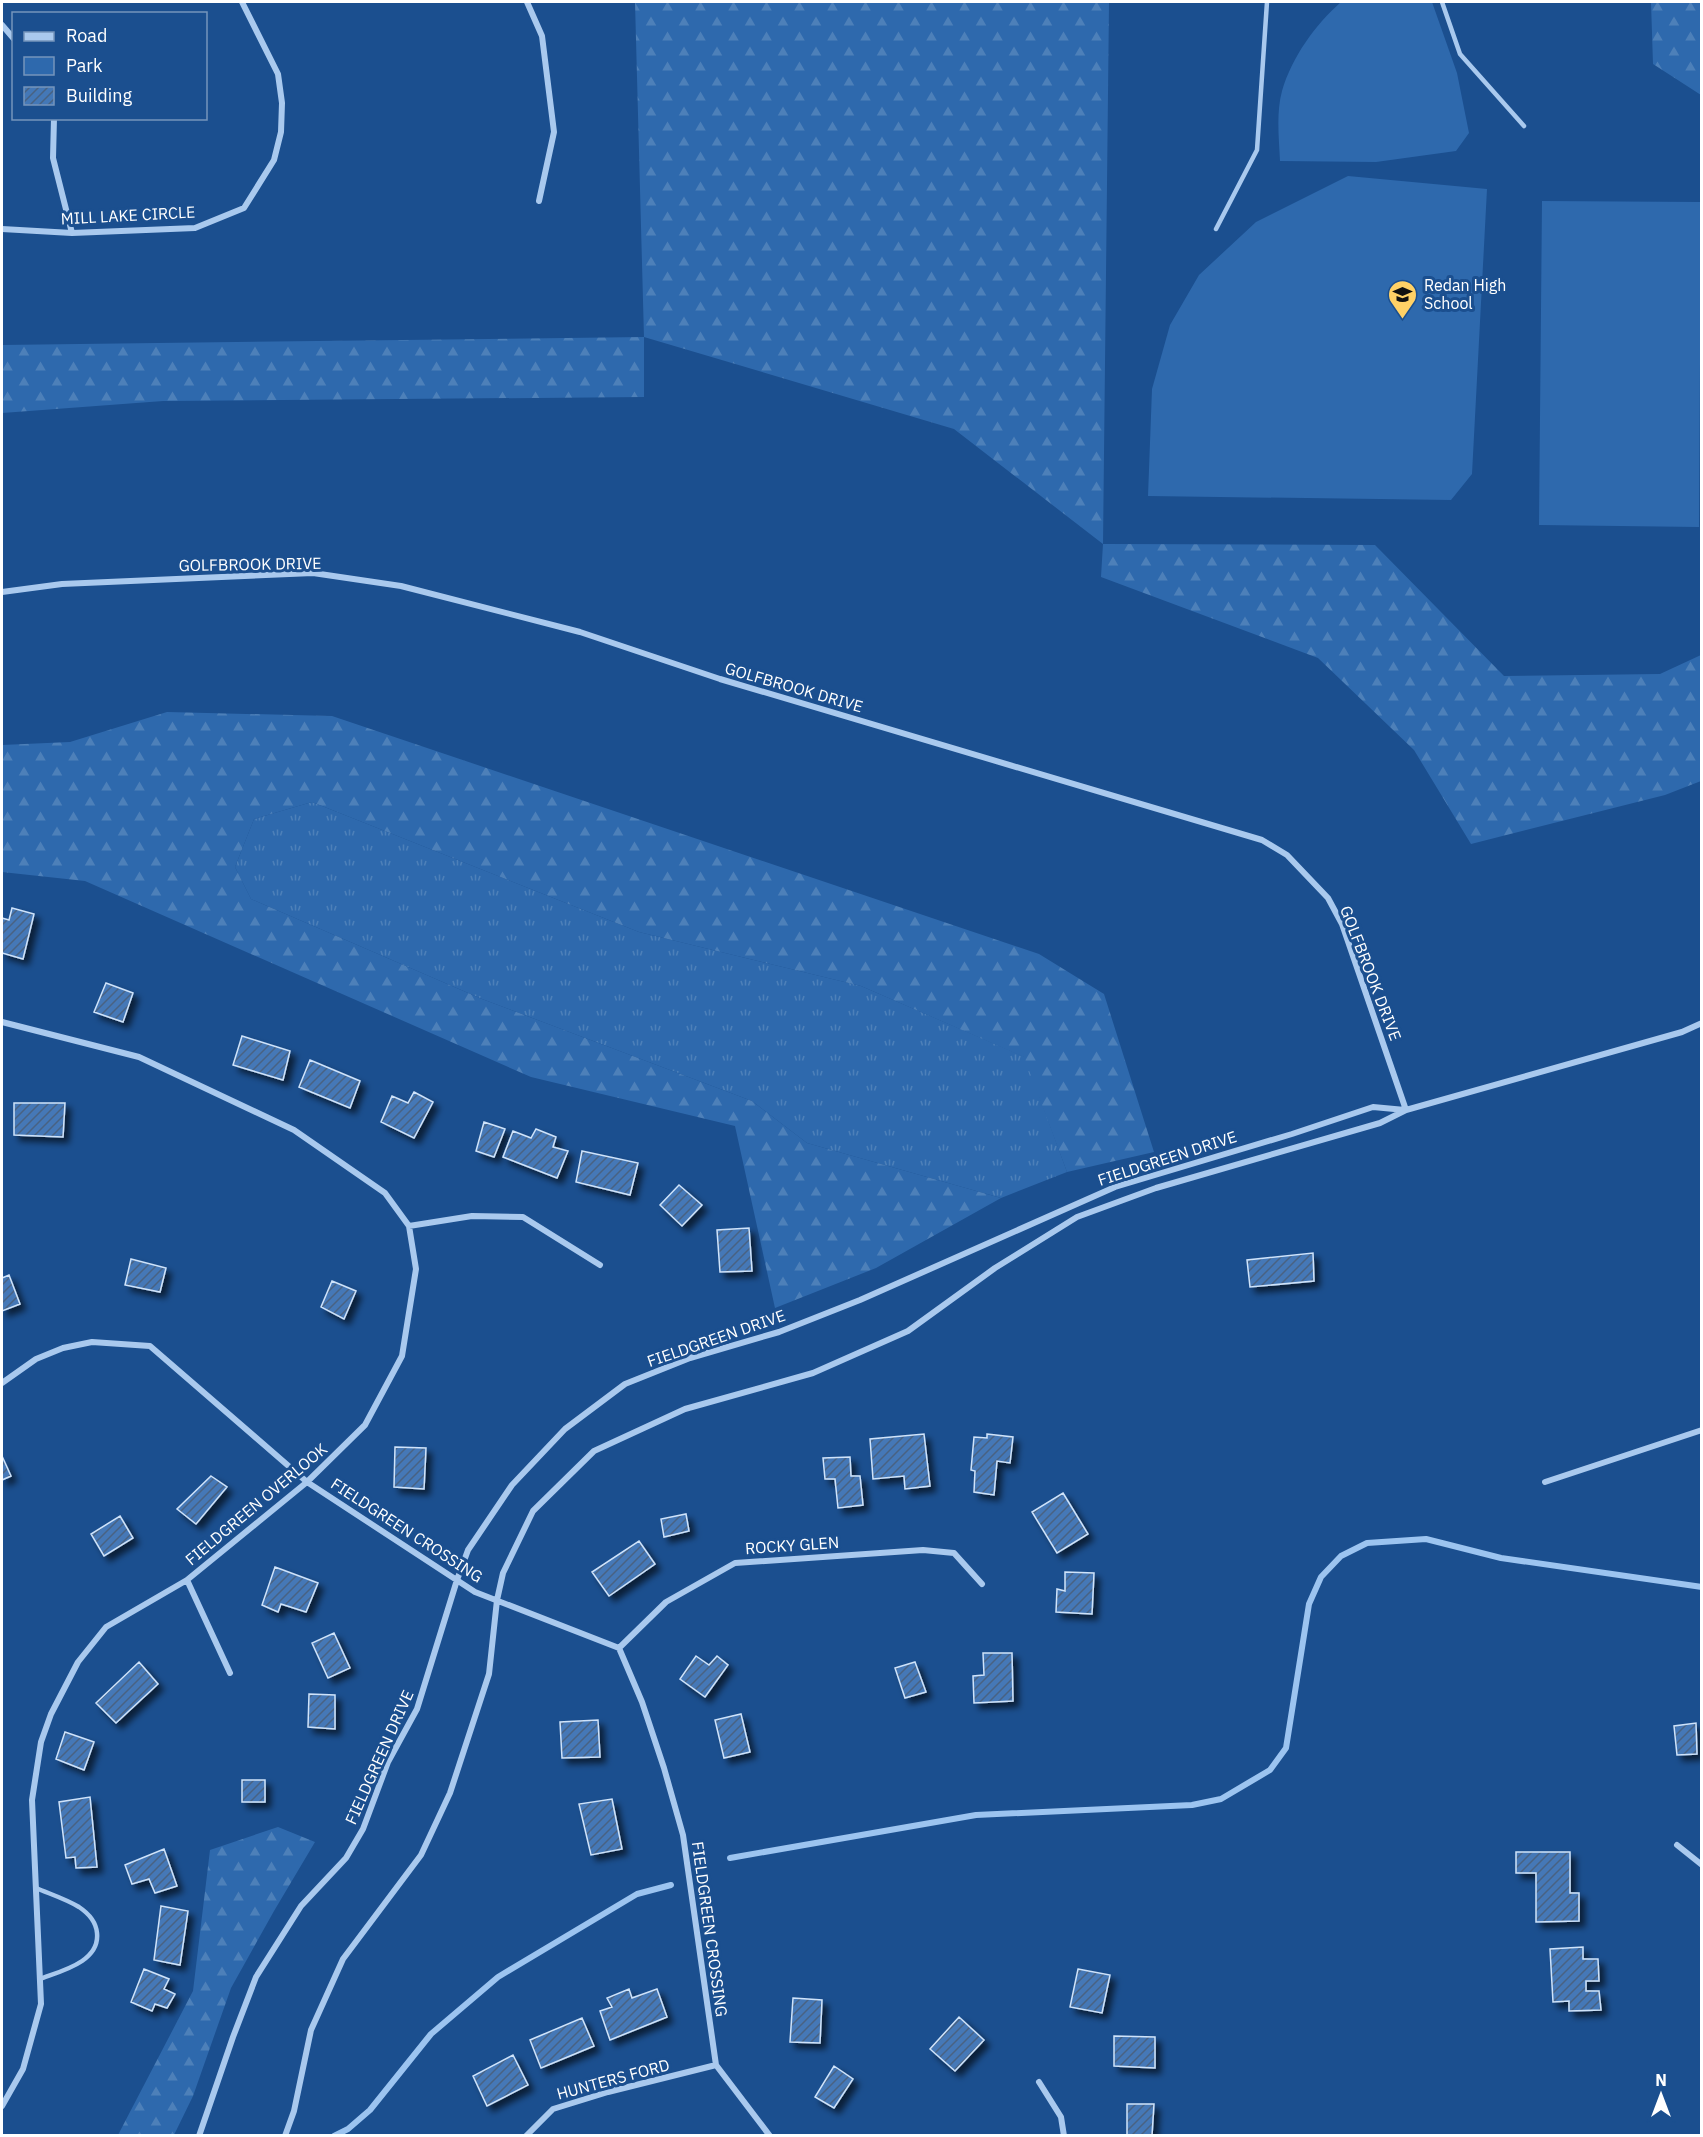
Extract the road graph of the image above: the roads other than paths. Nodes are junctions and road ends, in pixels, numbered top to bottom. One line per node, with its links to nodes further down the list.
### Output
1 (242, 2): 12 (street, MILL LAKE CIRCLE)
2 (527, 2): 9 (street)
3 (1267, 2): 11 (lane)
4 (1442, 2): 8 (lane)
5 (2, 25): 6 (street)
6 (12, 37)
7 (54, 120): 12 (street)
8 (1524, 126)
9 (539, 201)
10 (2, 229): 12 (street, MILL LAKE CIRCLE)
11 (1216, 229)
12 (72, 233)
13 (2, 592): 16 (street, GOLFBROOK DRIVE)
14 (2, 1022): 17 (street, FIELDGREEN OVERLOOK)
15 (1701, 1023): 16 (street, FIELDGREEN DRIVE)
16 (1406, 1110): 24 (street, FIELDGREEN DRIVE); 26 (street, FIELDGREEN DRIVE)
17 (409, 1226): 18 (street); 21 (street, FIELDGREEN OVERLOOK)
18 (600, 1265)
19 (2, 1383): 21 (street, FIELDGREEN CROSSING)
20 (1701, 1430): 22 (street)
21 (307, 1482): 23 (street, FIELDGREEN OVERLOOK); 24 (street, FIELDGREEN CROSSING)
22 (1545, 1482)
23 (187, 1580): 28 (street); 31 (street, FIELDGREEN OVERLOOK)
24 (457, 1580): 26 (street, FIELDGREEN CROSSING); 36 (street, FIELDGREEN DRIVE)
25 (981, 1584): 27 (street, ROCKY GLEN)
26 (497, 1600): 27 (street, FIELDGREEN CROSSING); 37 (street, FIELDGREEN DRIVE)
27 (620, 1648): 33 (street, FIELDGREEN CROSSING)
28 (230, 1673)
29 (1677, 1845): 30 (street)
30 (1701, 1865)
31 (36, 1888): 32 (street, FIELDGREEN OVERLOOK); 32 (lane)
32 (40, 1979): 35 (street, FIELDGREEN OVERLOOK)
33 (716, 2065): 38 (street, HUNTERS FORD); 39 (street, FIELDGREEN CROSSING)
34 (1039, 2082): 40 (street)
35 (2, 2106)
36 (199, 2136)
37 (285, 2136)
38 (526, 2136)
39 (770, 2136)
40 (1064, 2136)

